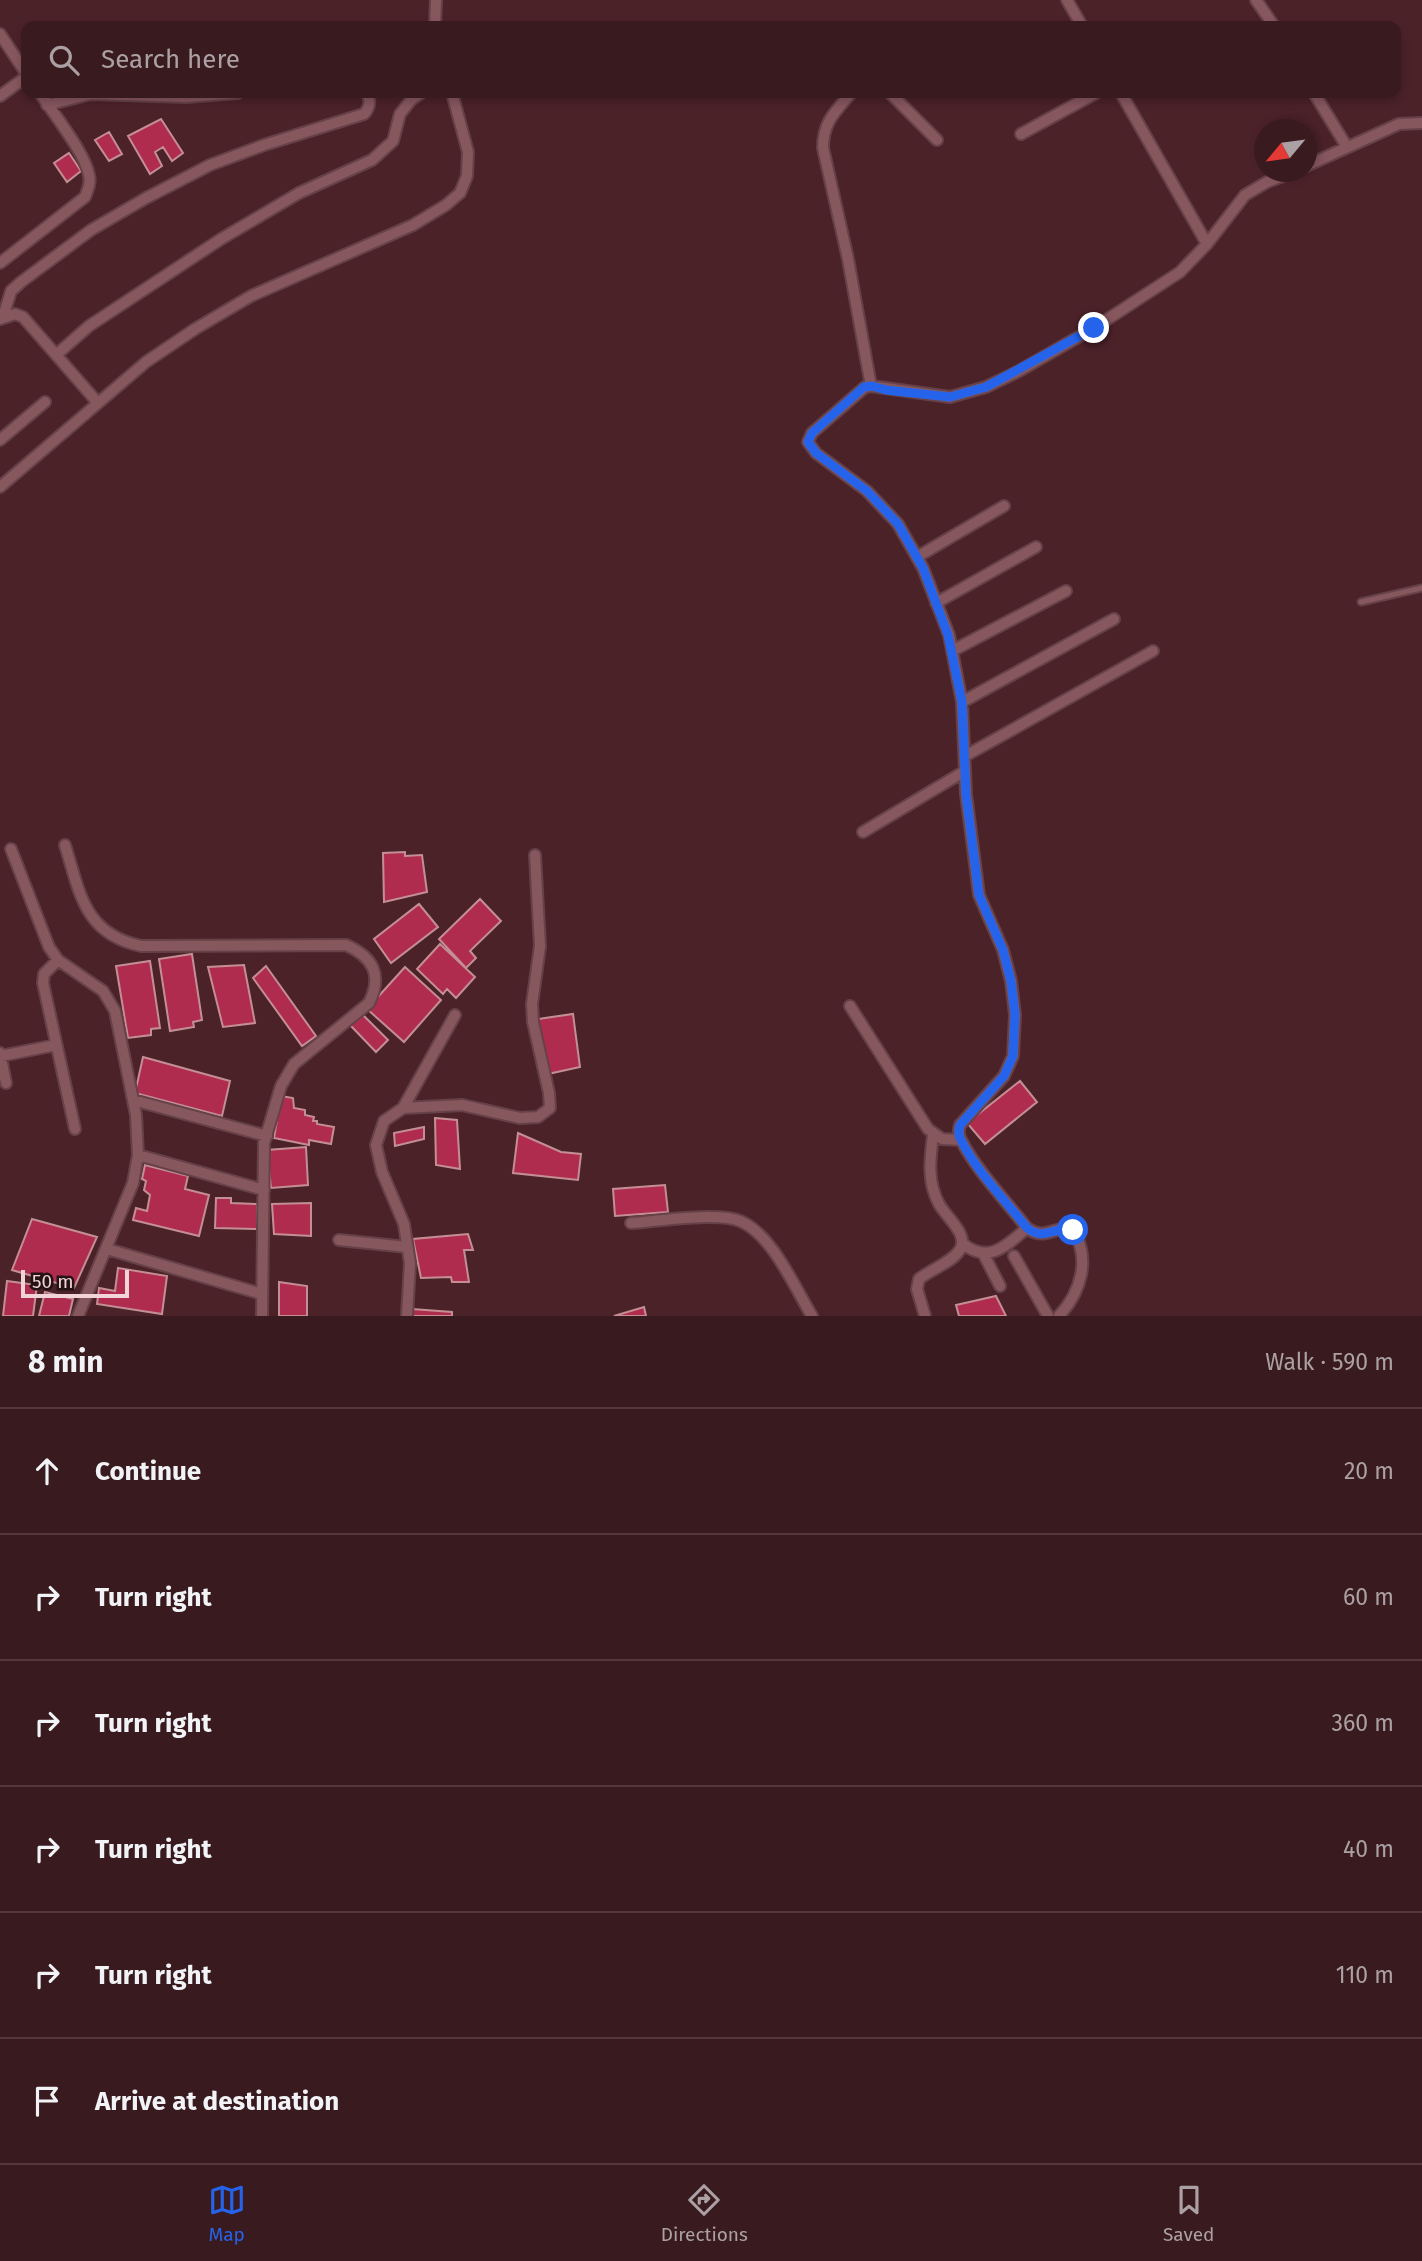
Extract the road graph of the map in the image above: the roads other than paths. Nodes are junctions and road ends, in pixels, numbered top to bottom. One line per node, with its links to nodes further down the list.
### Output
1 (436, 0): 4 (street)
2 (1067, 0): 5 (street)
3 (1256, 0): 6 (street)
4 (435, 21)
5 (1079, 21)
6 (1271, 21)
7 (0, 34): 8 (street)
8 (21, 67)
9 (21, 79): 10 (street)
10 (0, 96)
11 (43, 98): 21 (street)
12 (75, 98): 21 (street)
13 (369, 98): 30 (street)
14 (414, 98): 31 (street)
15 (453, 98): 34 (street)
16 (847, 98): 32 (street)
17 (895, 98): 24 (street)
18 (1087, 98): 23 (street)
19 (1124, 98): 28 (street)
20 (1317, 98): 25 (street)
21 (47, 105): 29 (street)
22 (1422, 123): 25 (street)
23 (1021, 134)
24 (937, 140)
25 (1347, 147): 26 (street)
26 (1317, 161)
27 (1267, 182): 28 (street)
28 (1207, 244): 32 (street)
29 (0, 263)
30 (2, 318): 31 (street)
31 (56, 355): 34 (street)
32 (872, 386): 39 (street)
33 (46, 402): 35 (street)
34 (98, 403): 36 (street)
35 (0, 440)
36 (0, 486)
37 (1004, 506): 39 (street)
38 (1035, 547): 43 (street)
39 (917, 557): 43 (street)
40 (1422, 588): 42 (lane)
41 (1066, 591): 45 (street)
42 (1362, 602)
43 (936, 603): 45 (street)
44 (1114, 619): 47 (street)
45 (952, 650): 47 (street)
46 (1153, 651): 48 (street)
47 (962, 702): 48 (street)
48 (965, 756): 49 (street)
49 (965, 771): 50 (street); 65 (street)
50 (863, 832)
51 (65, 845): 64 (street)
52 (11, 849): 54 (street)
53 (535, 855): 61 (street)
54 (58, 960): 57 (street); 60 (street)
55 (850, 1006): 63 (street)
56 (455, 1015): 61 (street)
57 (56, 1045): 58 (street); 62 (street)
58 (0, 1055): 59 (street)
59 (6, 1083)
60 (133, 1100): 64 (street); 66 (street)
61 (402, 1108): 72 (street)
62 (75, 1129)
63 (933, 1135): 65 (street); 71 (street)
64 (267, 1136): 67 (street)
65 (961, 1140): 69 (street)
66 (138, 1155): 67 (street); 73 (street)
67 (264, 1190): 77 (street)
68 (631, 1223): 81 (street)
69 (1027, 1228): 74 (street); 84 (street)
70 (339, 1240): 72 (street)
71 (963, 1244): 74 (street); 82 (street)
72 (407, 1247): 80 (street)
73 (107, 1249): 77 (street); 78 (street)
74 (984, 1255): 76 (street)
75 (1014, 1256): 83 (street)
76 (1000, 1286)
77 (262, 1294): 79 (street)
78 (78, 1316)
79 (262, 1316)
80 (407, 1316)
81 (812, 1316)
82 (925, 1316)
83 (1048, 1316)
84 (1059, 1316)

